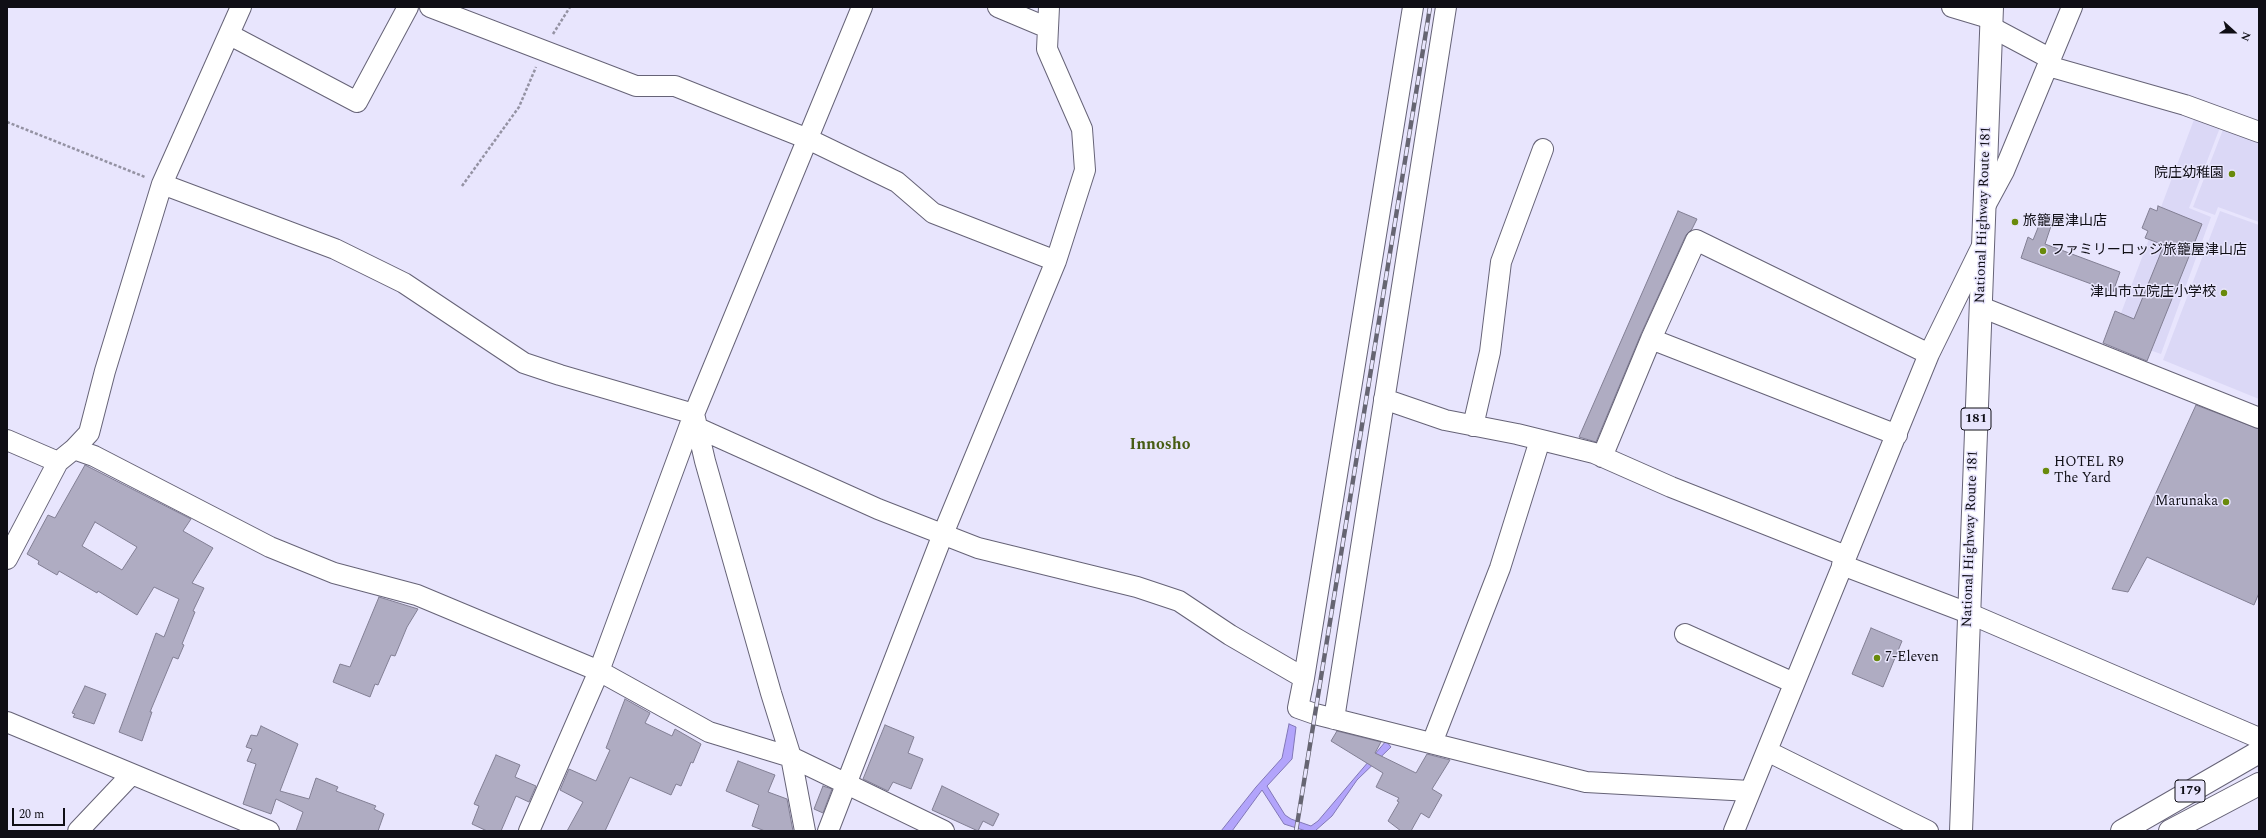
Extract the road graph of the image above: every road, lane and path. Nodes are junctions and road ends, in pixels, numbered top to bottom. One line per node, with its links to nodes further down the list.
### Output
1 (241, 7): 14 (street)
2 (408, 7): 14 (street)
3 (430, 7): 15 (street)
4 (570, 7): 15 (path)
5 (862, 7): 19 (street)
6 (998, 7): 13 (street)
7 (1049, 7): 13 (street)
8 (1413, 7): 45 (street)
9 (1446, 7): 29 (street)
10 (1952, 7): 12 (street)
11 (2072, 7): 16 (street)
12 (1992, 18): 16 (street); 23 (highway, National Highway Route 181 / 181)
13 (1048, 28): 25 (street)
14 (230, 35): 21 (street)
15 (542, 51): 19 (street); 22 (path)
16 (2050, 62): 18 (street); 23 (street)
17 (7, 122): 21 (path)
18 (2259, 132)
19 (808, 139): 25 (street); 31 (street)
20 (1543, 149): 32 (street)
21 (162, 184): 31 (street); 36 (street)
22 (462, 186)
23 (1984, 208): 24 (highway, National Highway Route 181 / 181)
24 (1982, 248): 26 (highway, National Highway Route 181 / 181); 28 (street)
25 (1056, 261): 39 (street)
26 (1981, 307): 30 (street); 42 (highway, National Highway Route 181 / 181)
27 (1651, 339): 28 (street); 33 (street); 37 (street)
28 (1929, 354): 33 (street)
29 (1384, 399): 32 (street); 47 (street)
30 (2259, 418)
31 (696, 421): 39 (street); 44 (street); 53 (street)
32 (1473, 426): 35 (street)
33 (1897, 435): 41 (street)
34 (7, 440): 38 (street)
35 (1540, 440): 37 (street); 50 (street)
36 (74, 449): 38 (street); 44 (street)
37 (1602, 457): 41 (street)
38 (58, 462): 40 (street)
39 (943, 534): 45 (street); 55 (street)
40 (7, 559)
41 (1844, 561): 42 (street); 46 (street)
42 (1968, 613): 49 (street); 67 (highway, National Highway Route 181 / 181)
43 (1685, 634): 46 (street)
44 (600, 671): 53 (street); 61 (street)
45 (1304, 678): 47 (street)
46 (1794, 683): 51 (street)
47 (1334, 719): 50 (street)
48 (7, 722): 54 (street)
49 (2259, 738)
50 (1432, 743): 57 (street)
51 (1767, 751): 57 (street); 66 (street)
52 (2259, 752): 68 (highway, 179)
53 (791, 757): 55 (street); 62 (street)
54 (131, 775): 58 (street); 59 (street)
55 (847, 782): 63 (street); 64 (street)
56 (2259, 784): 69 (highway, 179)
57 (1750, 791): 65 (street)
58 (241, 826): 60 (street)
59 (78, 831)
60 (269, 831)
61 (529, 831)
62 (805, 831)
63 (828, 831)
64 (944, 831)
65 (1734, 831)
66 (1928, 831)
67 (1961, 831)
68 (2122, 831)
69 (2170, 831)

